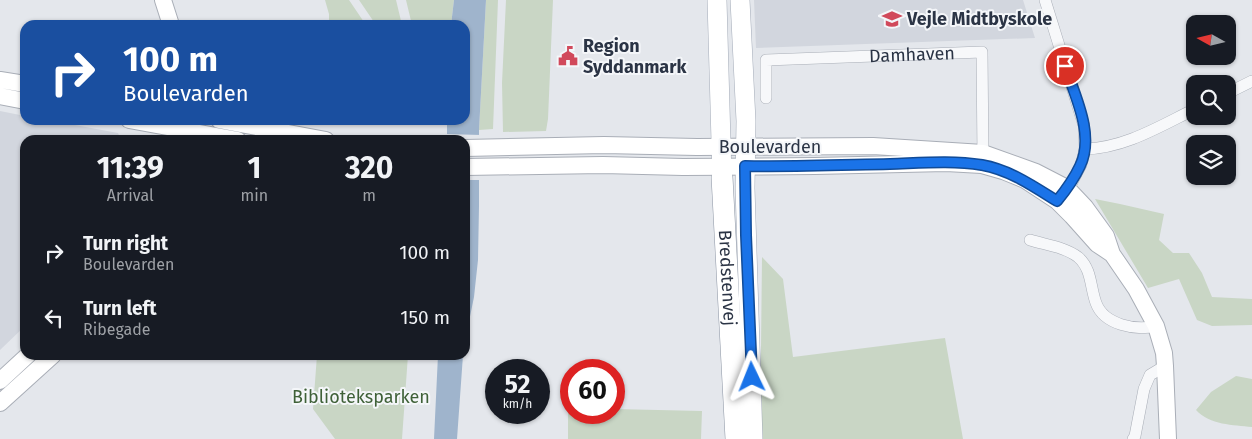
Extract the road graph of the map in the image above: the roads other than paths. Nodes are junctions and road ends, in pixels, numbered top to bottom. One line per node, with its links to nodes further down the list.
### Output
1 (164, 0): 5 (main road)
2 (716, 0): 19 (main road)
3 (740, 0): 20 (main road)
4 (1045, 0): 22 (street)
5 (170, 20)
6 (0, 80): 8 (main road)
7 (1252, 81): 9 (street)
8 (20, 83)
9 (1236, 89)
10 (0, 96): 12 (main road)
11 (766, 98): 23 (street, Damhaven)
12 (20, 100)
13 (1186, 113): 22 (street)
14 (144, 125): 16 (main road)
15 (246, 125): 18 (main road)
16 (166, 132): 17 (main road)
17 (193, 135)
18 (299, 135)
19 (721, 147): 20 (main road, Boulevarden); 21 (main road, Boulevarden); 26 (main road)
20 (745, 147): 23 (main road, Boulevarden); 25 (main road)
21 (470, 148)
22 (1085, 149): 27 (street)
23 (982, 159): 25 (main road, Boulevarden); 27 (main road, Boulevarden)
24 (470, 168): 26 (main road, Boulevarden)
25 (745, 171): 26 (main road, Boulevarden); 36 (main road, Bredstenvej)
26 (722, 172): 35 (highway, Bredstenvej)
27 (1062, 195): 29 (main road, Boulevarden)
28 (1030, 240): 29 (street)
29 (1156, 326): 32 (main road, Boulevarden)
30 (23, 360): 33 (main road)
31 (47, 360): 34 (main road)
32 (1165, 366): 37 (street); 38 (main road, Boulevarden)
33 (0, 381)
34 (0, 403)
35 (736, 439)
36 (753, 439)
37 (1133, 439)
38 (1168, 439)

